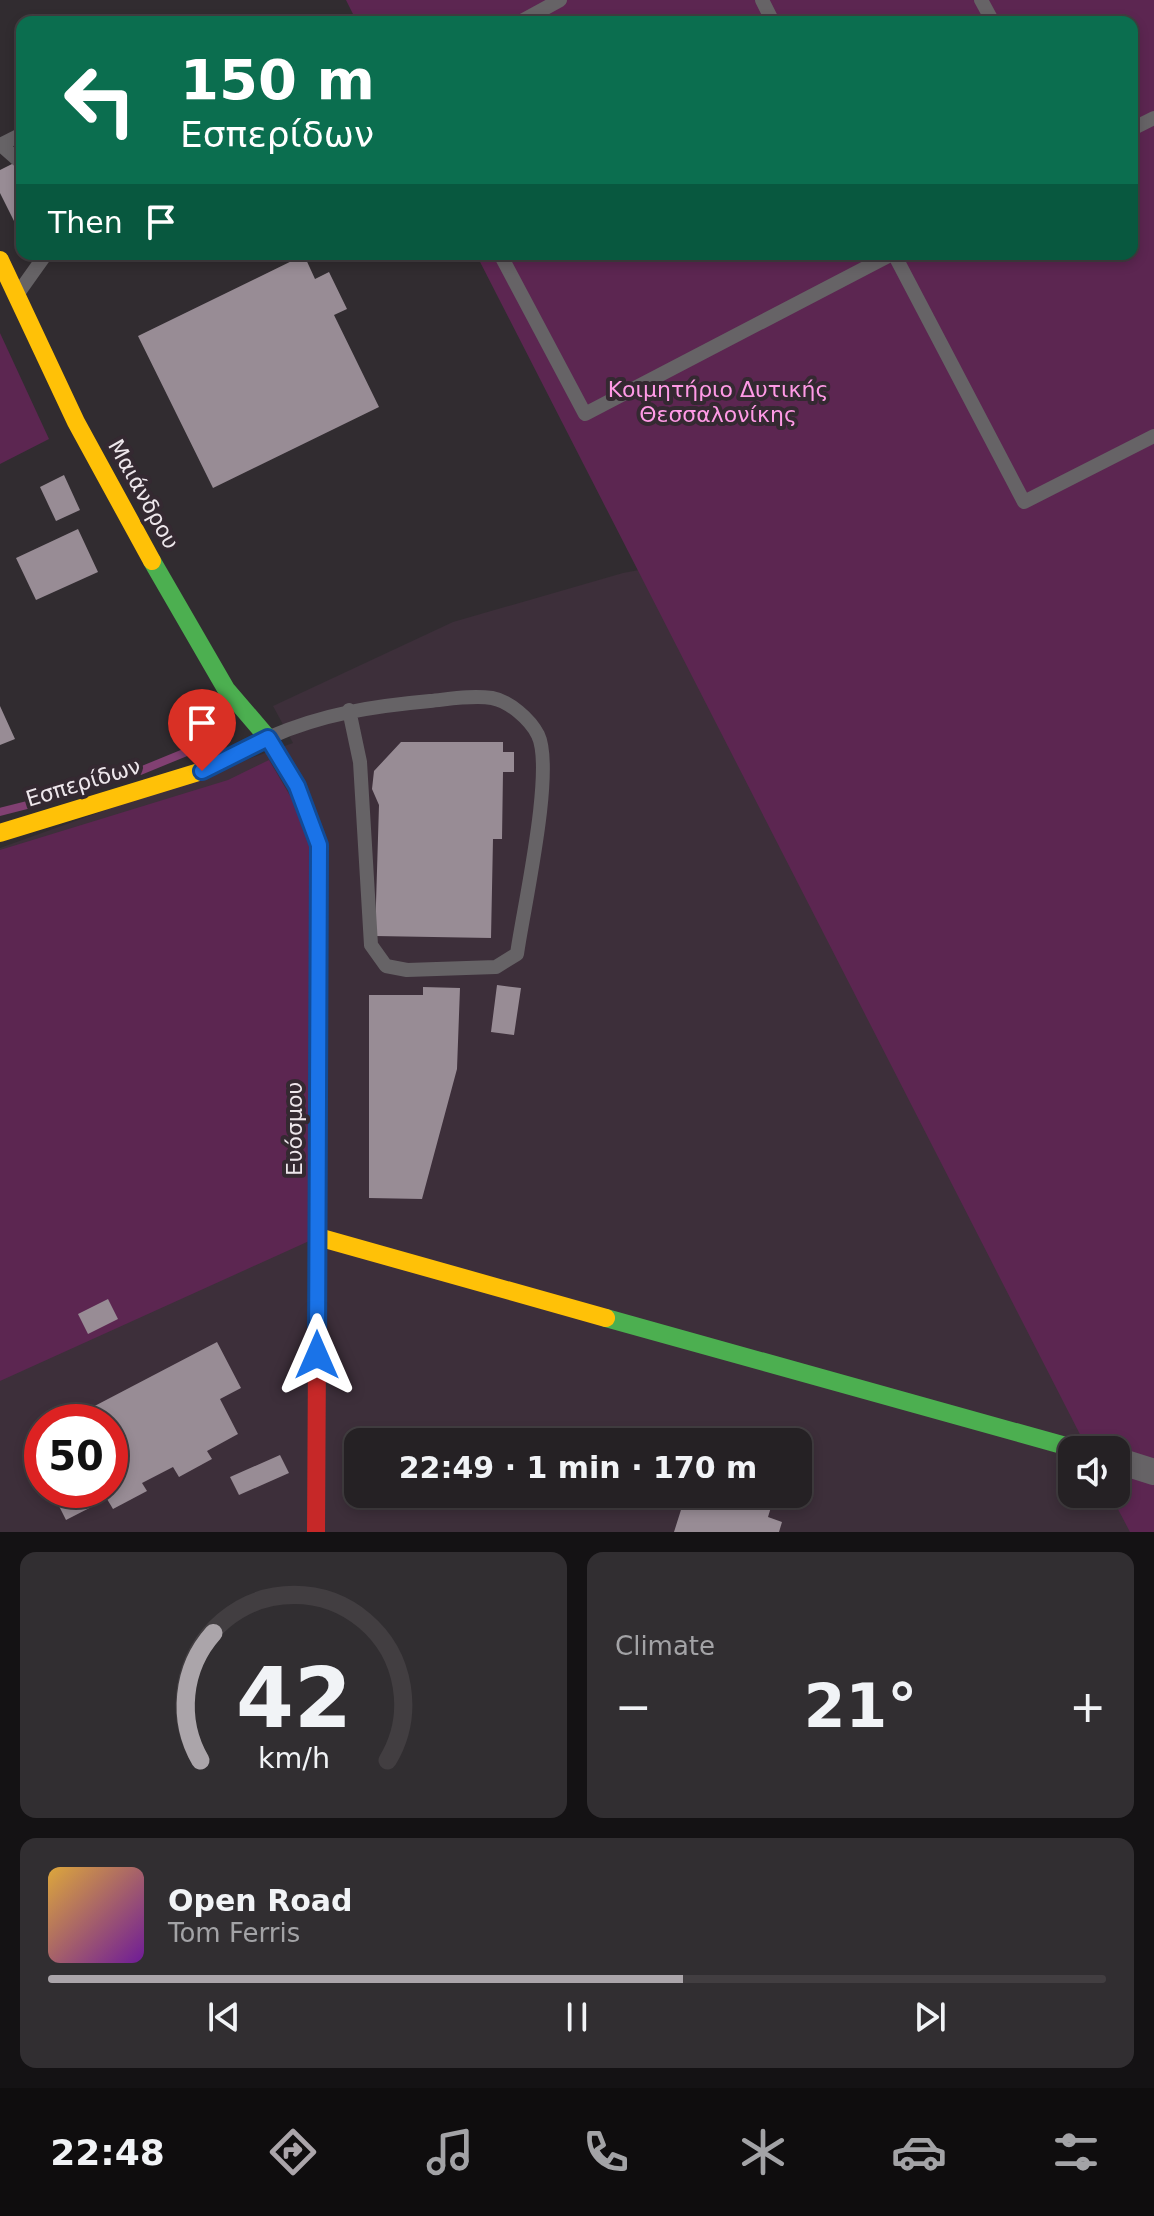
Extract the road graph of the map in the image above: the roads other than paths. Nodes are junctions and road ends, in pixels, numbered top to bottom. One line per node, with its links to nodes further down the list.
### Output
1 (560, 0): 2 (lane)
2 (531, 16)
3 (0, 145): 4 (lane)
4 (16, 158)
5 (0, 260): 10 (main road, Μαιάνδρου)
6 (42, 260): 10 (lane)
7 (503, 260): 8 (lane)
8 (881, 260)
9 (896, 260): 11 (lane)
10 (17, 296): 13 (main road, Μαιάνδρου)
11 (1154, 436)
12 (349, 710): 12 (lane); 13 (lane)
13 (268, 738): 14 (main road, Εσπερίδων); 15 (main road, Ευόσμου)
14 (0, 833)
15 (318, 1237): 16 (main road); 19 (main road, Ευόσμου)
16 (1058, 1444)
17 (1130, 1464): 18 (street)
18 (1154, 1472)
19 (316, 1532)

